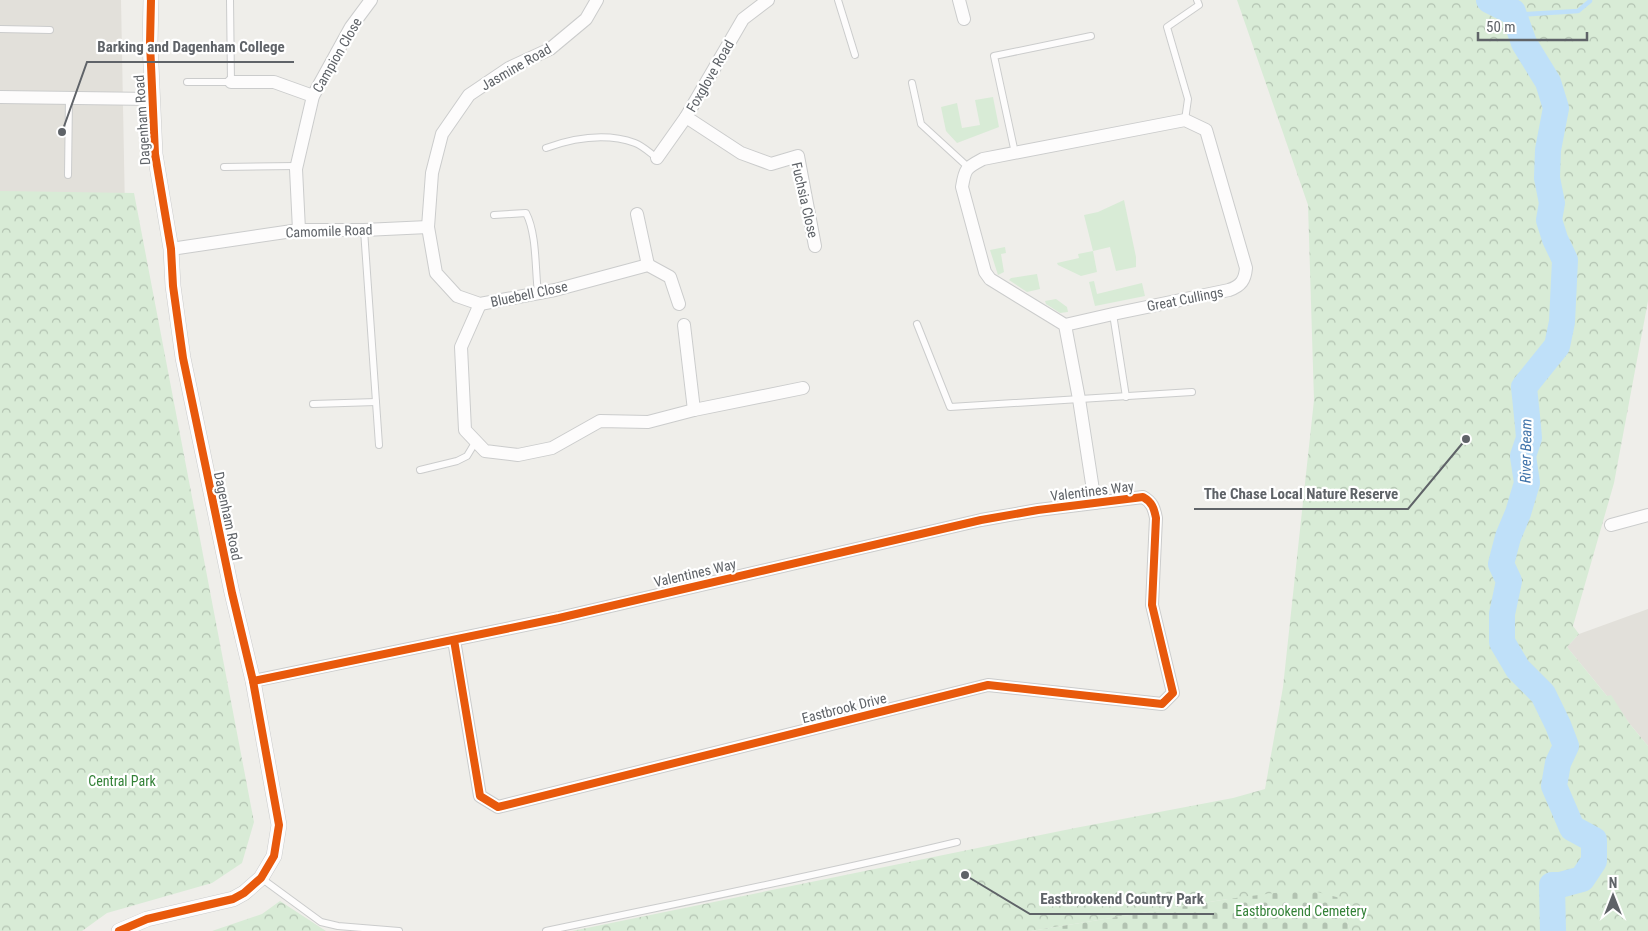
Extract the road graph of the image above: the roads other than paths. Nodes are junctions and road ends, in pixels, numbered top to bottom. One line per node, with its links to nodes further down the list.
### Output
1 (151, 0): 20 (street, Dagenham Road)
2 (230, 0): 15 (lane)
3 (371, 0): 17 (street, Campion Close)
4 (597, 0): 32 (street, Jasmine Road)
5 (768, 0): 21 (street, Foxglove Road)
6 (838, 0): 13 (lane)
7 (959, 0): 9 (street)
8 (1197, 0): 22 (lane)
9 (964, 19)
10 (0, 29): 11 (lane)
11 (50, 30)
12 (1092, 36): 24 (lane)
13 (855, 55)
14 (187, 82): 15 (lane)
15 (231, 82): 17 (street)
16 (912, 83): 28 (lane)
17 (313, 96): 26 (street, Campion Close)
18 (0, 97): 19 (street)
19 (69, 98): 20 (street); 29 (lane)
20 (153, 99): 36 (street, Dagenham Road)
21 (686, 117): 25 (street, Foxglove Road); 35 (street, Fuchsia Close)
22 (1185, 120): 24 (street); 41 (street, Great Cullings)
23 (546, 148): 25 (lane)
24 (1015, 153): 28 (street)
25 (657, 158)
26 (296, 166): 27 (lane); 33 (street, Campion Close)
27 (224, 167)
28 (968, 167): 44 (street)
29 (68, 175)
30 (637, 214): 37 (street)
31 (494, 215): 38 (lane)
32 (428, 227): 34 (street, Camomile Road); 39 (street, Bluebell Close)
33 (299, 230): 34 (street, Camomile Road); 36 (street, Camomile Road)
34 (364, 230): 49 (lane)
35 (815, 246)
36 (171, 250): 60 (street, Dagenham Road)
37 (648, 265): 38 (street, Bluebell Close); 40 (street)
38 (538, 293): 39 (street, Bluebell Close)
39 (480, 304): 52 (street)
40 (679, 304)
41 (1112, 314): 44 (street, Great Cullings); 47 (lane)
42 (917, 324): 48 (lane)
43 (684, 325): 51 (street)
44 (1066, 326): 48 (street)
45 (803, 388): 51 (street)
46 (1192, 392): 47 (lane)
47 (1126, 397): 48 (lane)
48 (1079, 398): 56 (street)
49 (376, 402): 50 (lane); 53 (lane)
50 (312, 404)
51 (694, 410): 52 (street)
52 (476, 441): 54 (lane)
53 (379, 445)
54 (420, 470)
55 (1143, 497): 56 (street, Valentines Way); 59 (street, Eastbrook Drive)
56 (1095, 502): 59 (street, Valentines Way)
57 (1648, 515): 58 (street)
58 (1611, 525)
59 (454, 640): 60 (street, Valentines Way)
60 (253, 681): 62 (street, Dagenham Road)
61 (957, 842): 65 (lane)
62 (260, 878): 63 (street, Dagenham Road); 64 (lane)
63 (119, 931)
64 (398, 931)
65 (546, 931)

